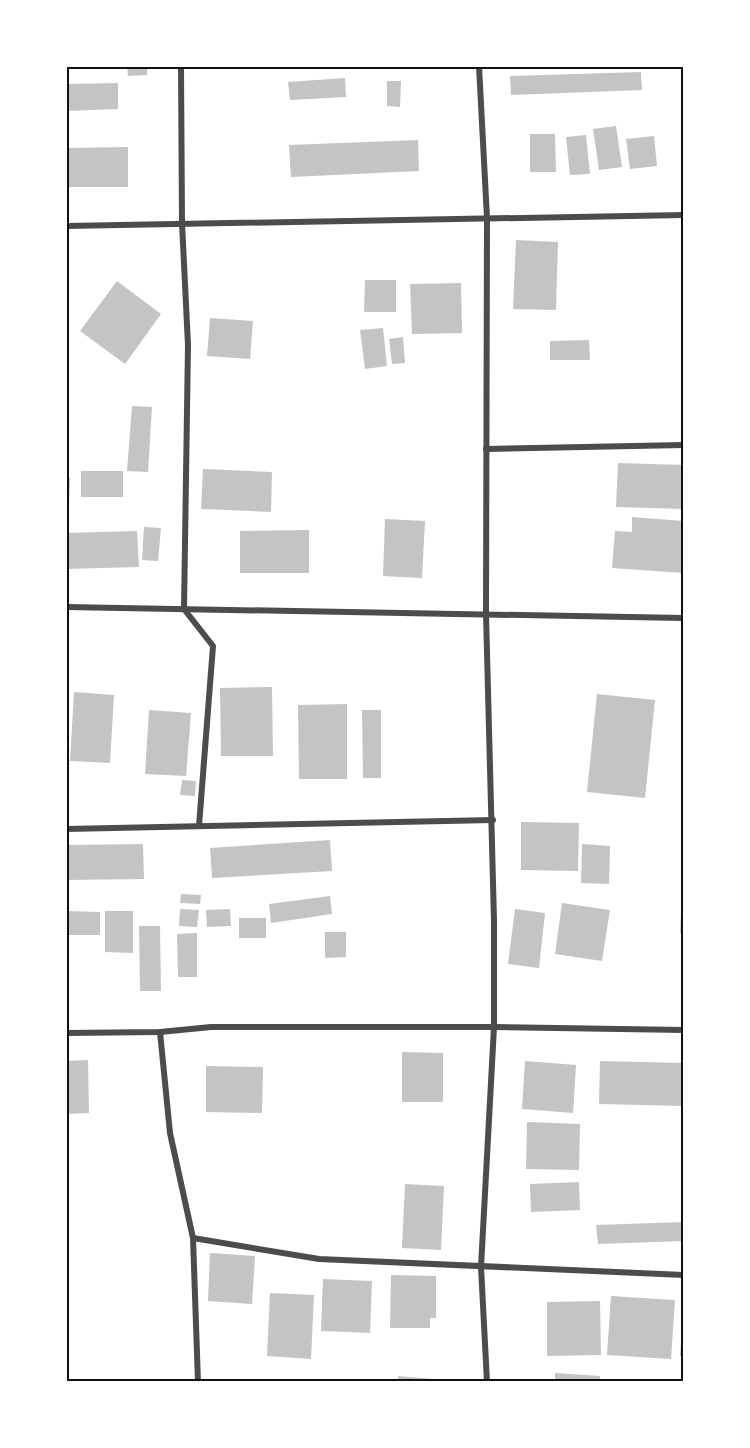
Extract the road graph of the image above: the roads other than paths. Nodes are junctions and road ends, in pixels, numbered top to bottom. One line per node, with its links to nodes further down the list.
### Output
1 (181, 66): 5 (street)
2 (479, 66): 4 (street)
3 (684, 215): 4 (street)
4 (487, 218): 5 (street); 8 (street)
5 (182, 223): 6 (street); 10 (street)
6 (66, 226)
7 (684, 445): 8 (street)
8 (486, 448): 11 (street)
9 (66, 607): 10 (street)
10 (184, 609): 11 (street); 14 (street)
11 (486, 614): 12 (street); 13 (street)
12 (684, 618)
13 (493, 820): 14 (street); 16 (street)
14 (199, 826): 15 (street)
15 (66, 829)
16 (494, 1027): 17 (street); 18 (street); 21 (street)
17 (684, 1030)
18 (160, 1032): 19 (street); 20 (street)
19 (66, 1033)
20 (193, 1238): 21 (street); 23 (street)
21 (481, 1267): 22 (street); 24 (street)
22 (684, 1275)
23 (198, 1382)
24 (487, 1382)

